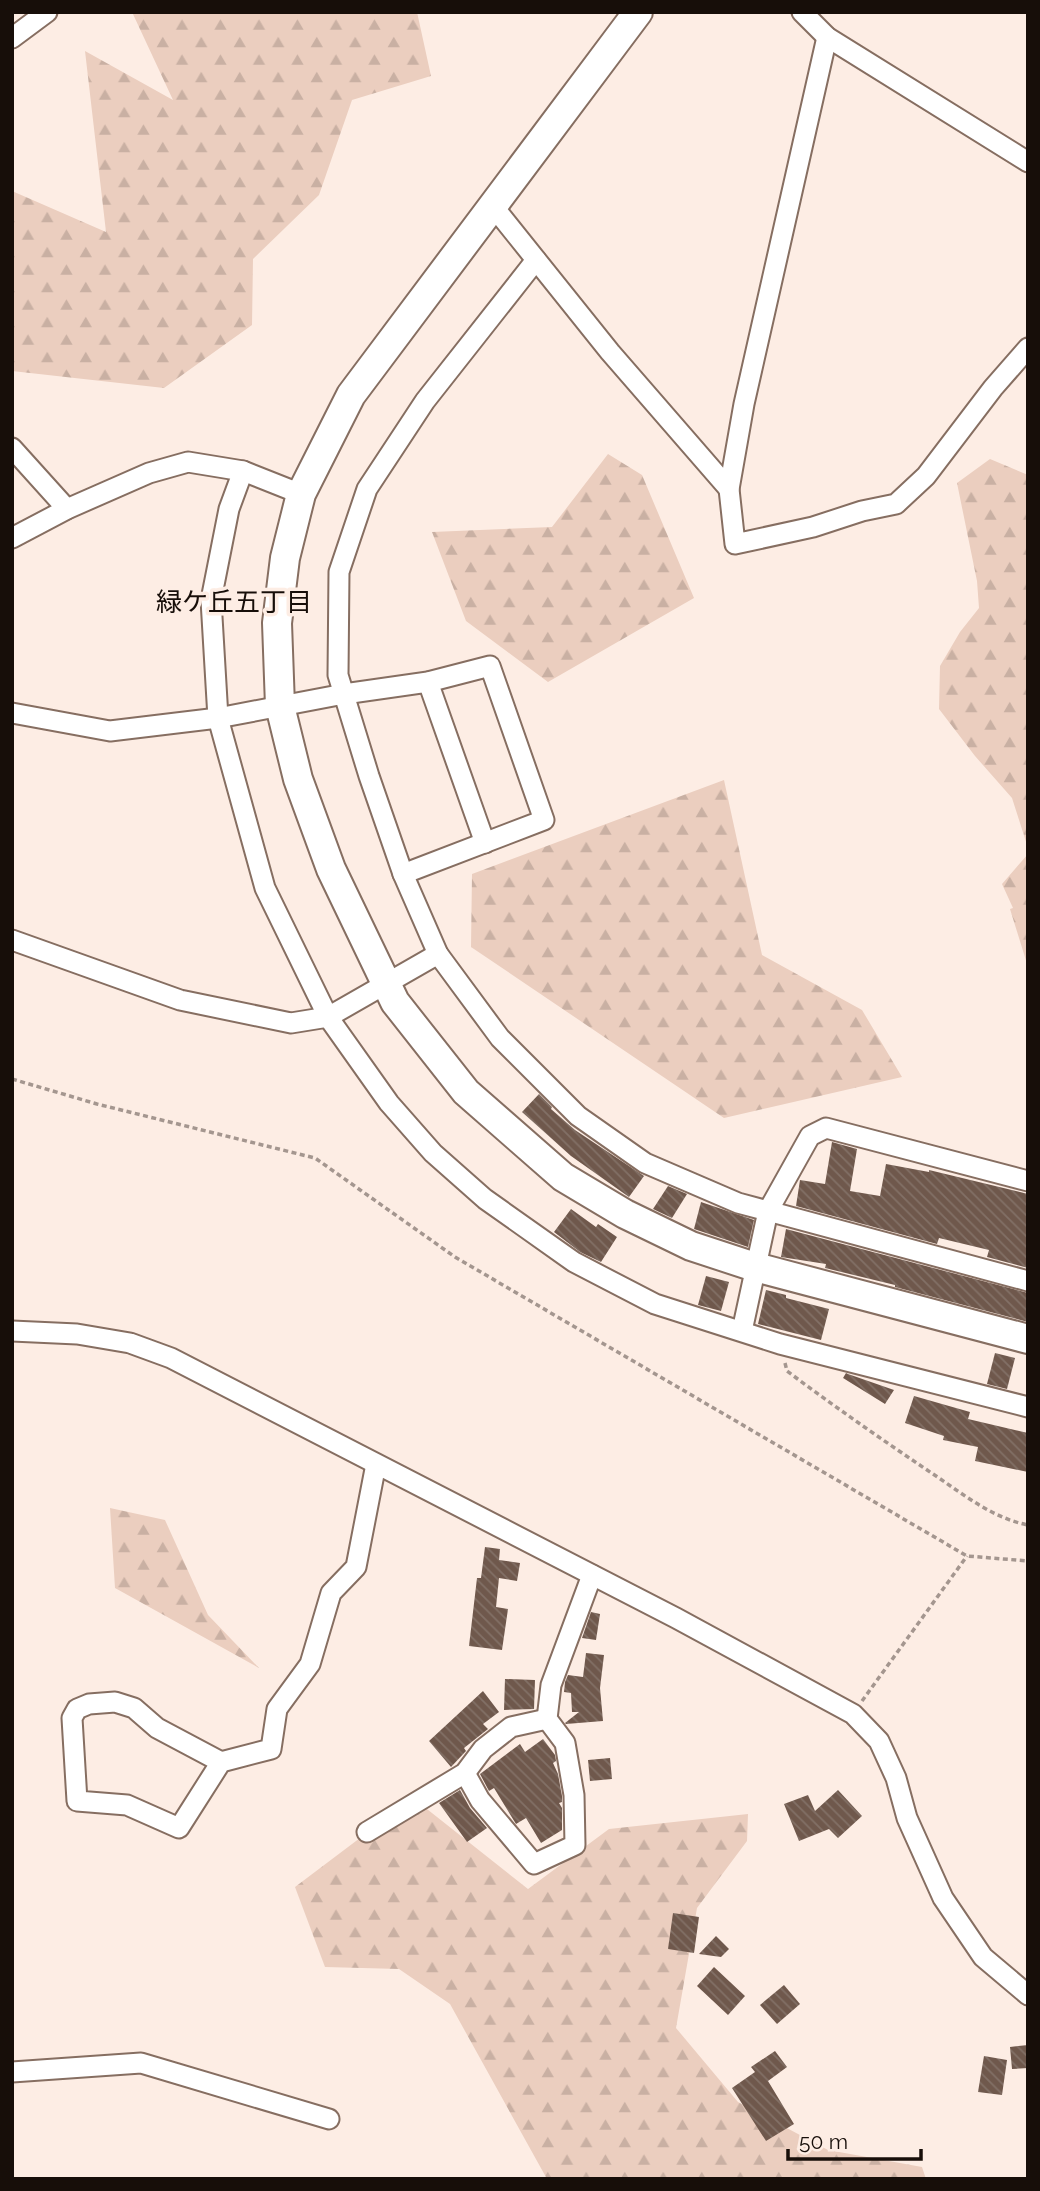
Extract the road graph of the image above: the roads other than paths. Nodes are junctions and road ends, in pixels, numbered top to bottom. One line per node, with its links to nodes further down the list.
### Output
1 (47, 12): 5 (street)
2 (638, 12): 7 (street)
3 (802, 12): 4 (street)
4 (827, 37): 6 (street); 12 (street)
5 (12, 38)
6 (1028, 162)
7 (493, 206): 8 (street); 13 (street)
8 (536, 260): 12 (street); 17 (street)
9 (1028, 348): 12 (street)
10 (12, 448): 14 (street)
11 (243, 471): 13 (street); 14 (street); 20 (street)
12 (729, 489)
13 (301, 494): 18 (street)
14 (67, 509): 15 (street)
15 (12, 538)
16 (428, 682): 17 (street); 21 (street); 21 (street)
17 (344, 694): 18 (street); 22 (street)
18 (280, 706): 20 (street); 25 (street)
19 (12, 713): 20 (street)
20 (218, 718): 26 (street)
21 (485, 843): 22 (street)
22 (402, 874): 24 (street)
23 (12, 940): 26 (street)
24 (438, 954): 25 (street); 28 (street)
25 (386, 984): 26 (street); 29 (street)
26 (328, 1017): 32 (street)
27 (1028, 1181): 28 (street)
28 (768, 1211): 29 (street); 30 (street)
29 (755, 1267): 32 (street); 33 (street)
30 (1028, 1280)
31 (12, 1331): 35 (street)
32 (741, 1331): 34 (street)
33 (1028, 1339)
34 (1028, 1407)
35 (376, 1464): 36 (street); 38 (street)
36 (592, 1575): 37 (street); 41 (street)
37 (547, 1718): 39 (street); 39 (street)
38 (221, 1762): 38 (street)
39 (465, 1773): 40 (street)
40 (367, 1832)
41 (1028, 1995)
42 (12, 2073): 43 (street)
43 (329, 2119)

